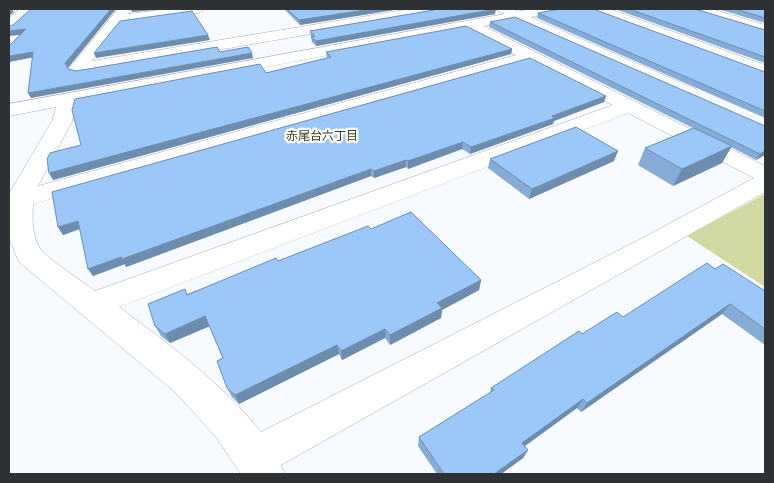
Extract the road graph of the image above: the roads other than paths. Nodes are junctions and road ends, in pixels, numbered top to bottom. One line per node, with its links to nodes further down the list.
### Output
1 (28, 9): 9 (street)
2 (198, 9): 8 (street)
3 (433, 9): 8 (street)
4 (553, 9): 7 (street)
5 (598, 9): 13 (street)
6 (699, 9): 11 (street)
7 (508, 12): 10 (street); 15 (street)
8 (120, 14)
9 (9, 25)
10 (469, 25): 12 (street); 14 (street)
11 (765, 30)
12 (532, 56): 16 (street); 20 (street)
13 (765, 71)
14 (68, 99): 17 (street); 20 (street)
15 (703, 100)
16 (630, 106): 18 (street); 21 (street)
17 (9, 110)
18 (765, 175)
19 (765, 182): 22 (street)
20 (14, 201): 21 (street)
21 (92, 305): 22 (street)
22 (260, 466)

